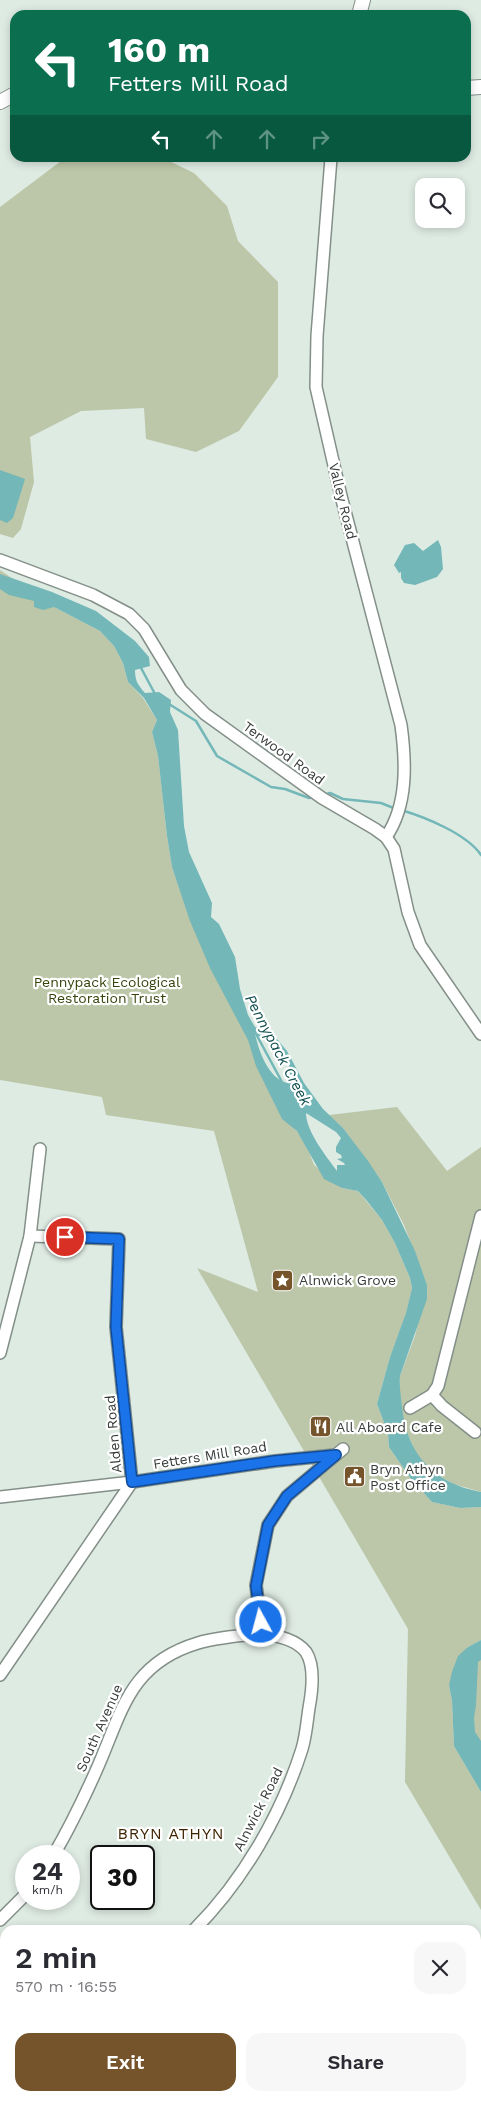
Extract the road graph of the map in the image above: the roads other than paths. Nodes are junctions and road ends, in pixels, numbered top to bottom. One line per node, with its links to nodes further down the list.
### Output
1 (331, 162): 3 (street, Valley Road)
2 (0, 560): 3 (street, Terwood Road)
3 (386, 837): 4 (street)
4 (481, 1034)
5 (40, 1148): 7 (street)
6 (481, 1216): 9 (street)
7 (30, 1236): 8 (street); 12 (street, Alden Road)
8 (0, 1352)
9 (432, 1395): 10 (street); 11 (street)
10 (410, 1408)
11 (475, 1432)
12 (132, 1482): 13 (street, Fetters Mill Road); 14 (street, Fetters Mill Road); 15 (street, Alden Road)
13 (0, 1497)
14 (262, 1633): 16 (street, South Avenue); 19 (street, Alnwick Road)
15 (0, 1675)
16 (59, 1845)
17 (15, 1905): 18 (street)
18 (0, 1920)
19 (198, 1925)

